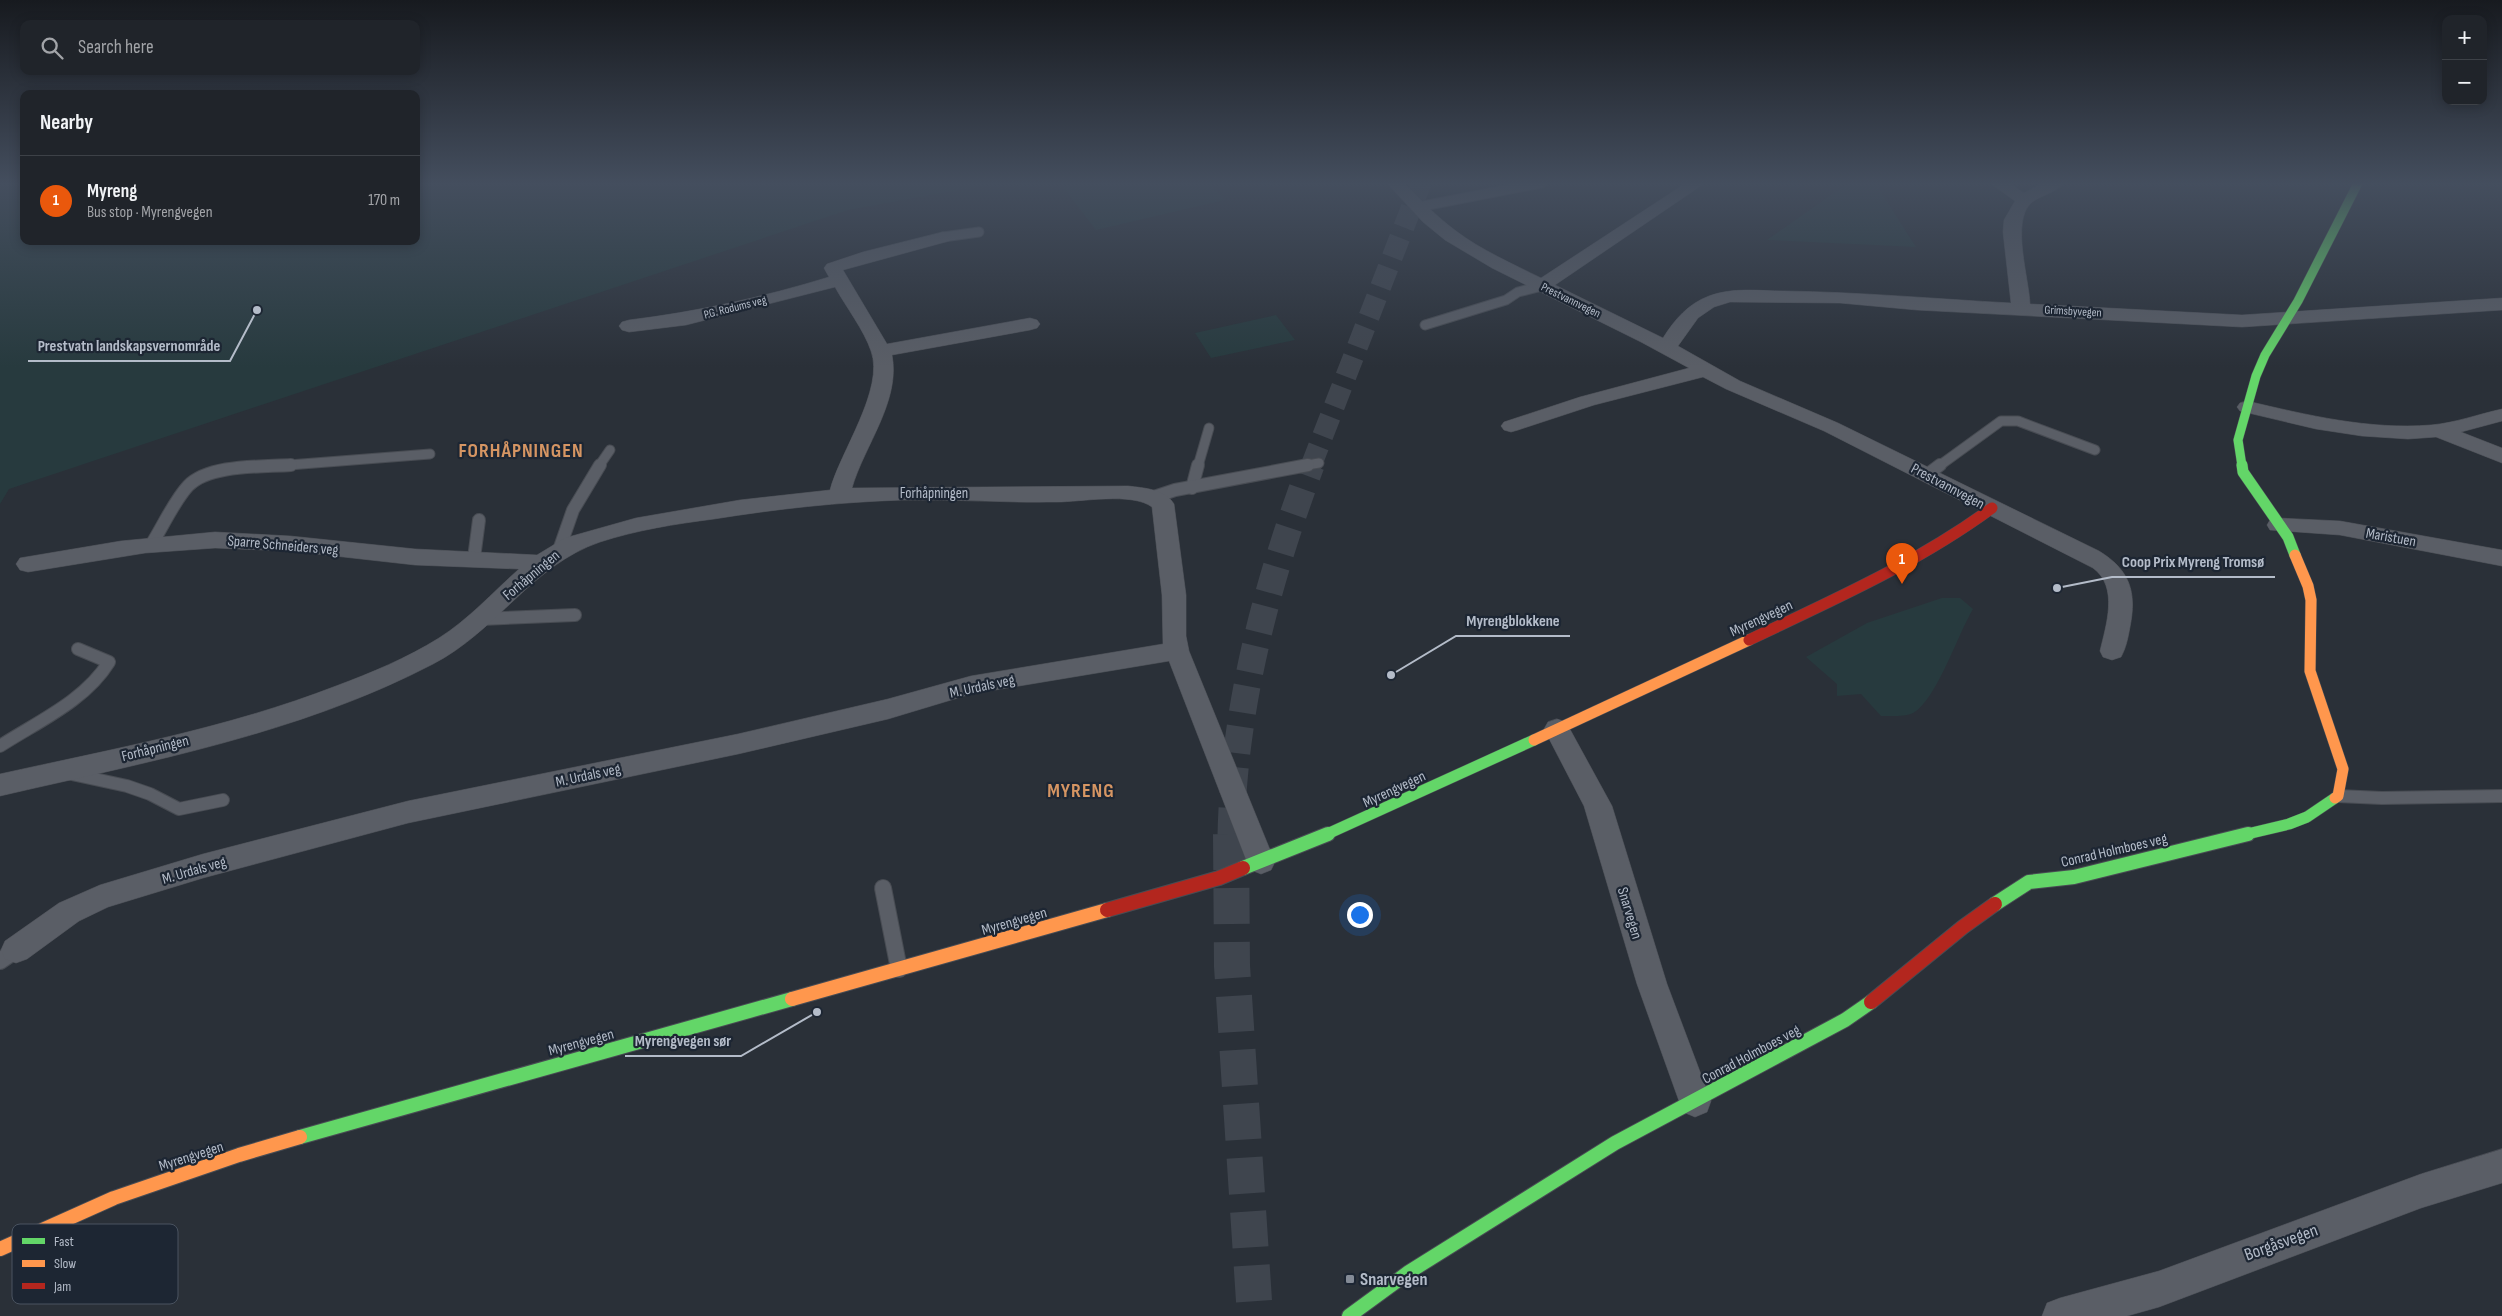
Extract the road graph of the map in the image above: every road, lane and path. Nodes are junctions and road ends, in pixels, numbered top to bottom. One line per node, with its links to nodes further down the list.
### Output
1 (914, 244): 6 (street)
2 (1464, 244): 7 (street, Prestvannvegen)
3 (1605, 244): 7 (street)
4 (2014, 244): 9 (street)
5 (2326, 244): 10 (street)
6 (839, 280): 13 (street, P.G. Rodums veg); 15 (street)
7 (1542, 286): 12 (lane); 14 (street, Prestvannvegen)
8 (2502, 304): 10 (street, Grimsbyvegen)
9 (2021, 308): 10 (street, Grimsbyvegen); 14 (street, Grimsbyvegen)
10 (2288, 319): 17 (street)
11 (1030, 324): 15 (street)
12 (1424, 325)
13 (629, 326)
14 (1667, 348): 16 (street, Prestvannvegen)
15 (881, 351): 29 (street)
16 (1706, 370): 19 (street); 27 (street, Prestvannvegen)
17 (2247, 407): 21 (street); 33 (street)
18 (2502, 415): 21 (street)
19 (1511, 426)
20 (1208, 428): 28 (lane)
21 (2438, 430): 25 (street)
22 (610, 450): 35 (lane)
23 (2095, 450): 27 (lane)
24 (430, 454): 34 (lane)
25 (2502, 456)
26 (1319, 463): 28 (lane)
27 (1928, 474): 31 (street, Prestvannvegen)
28 (1192, 488): 30 (lane)
29 (839, 495): 30 (street, Forhåpningen); 35 (street, Forhåpningen)
30 (1154, 497): 42 (street)
31 (1992, 508): 43 (street, Prestvannvegen); 44 (street, Myrengvegen)
32 (478, 520): 36 (lane)
33 (2278, 525): 37 (street, Maristuen); 48 (street)
34 (151, 546): 36 (street, Sparre Schneiders veg); 38 (street, Sparre Schneiders veg)
35 (549, 556): 36 (street, Sparre Schneiders veg); 40 (street, Forhåpningen)
36 (474, 558)
37 (2502, 558)
38 (28, 564)
39 (575, 615): 40 (lane)
40 (481, 618): 46 (street, Forhåpningen)
41 (78, 649): 45 (lane)
42 (1177, 651): 51 (street); 53 (street, M. Urdals veg)
43 (2112, 651)
44 (1556, 729): 51 (street, Myrengvegen); 55 (street, Snarvegen)
45 (0, 746)
46 (59, 771): 47 (street, Forhåpningen); 50 (lane)
47 (0, 785)
48 (2338, 796): 49 (lane); 55 (street, Conrad Holmboes veg)
49 (2502, 796)
50 (223, 800)
51 (1261, 862): 54 (street, Myrengvegen)
52 (882, 888): 54 (lane)
53 (8, 956)
54 (899, 969): 57 (street, Myrengvegen)
55 (1695, 1101): 60 (street, Conrad Holmboes veg)
56 (2502, 1166): 61 (street, Borgåsvegen)
57 (56, 1224)
58 (12, 1244): 59 (street, Myrengvegen)
59 (0, 1249)
60 (1349, 1316)
61 (2060, 1316)

